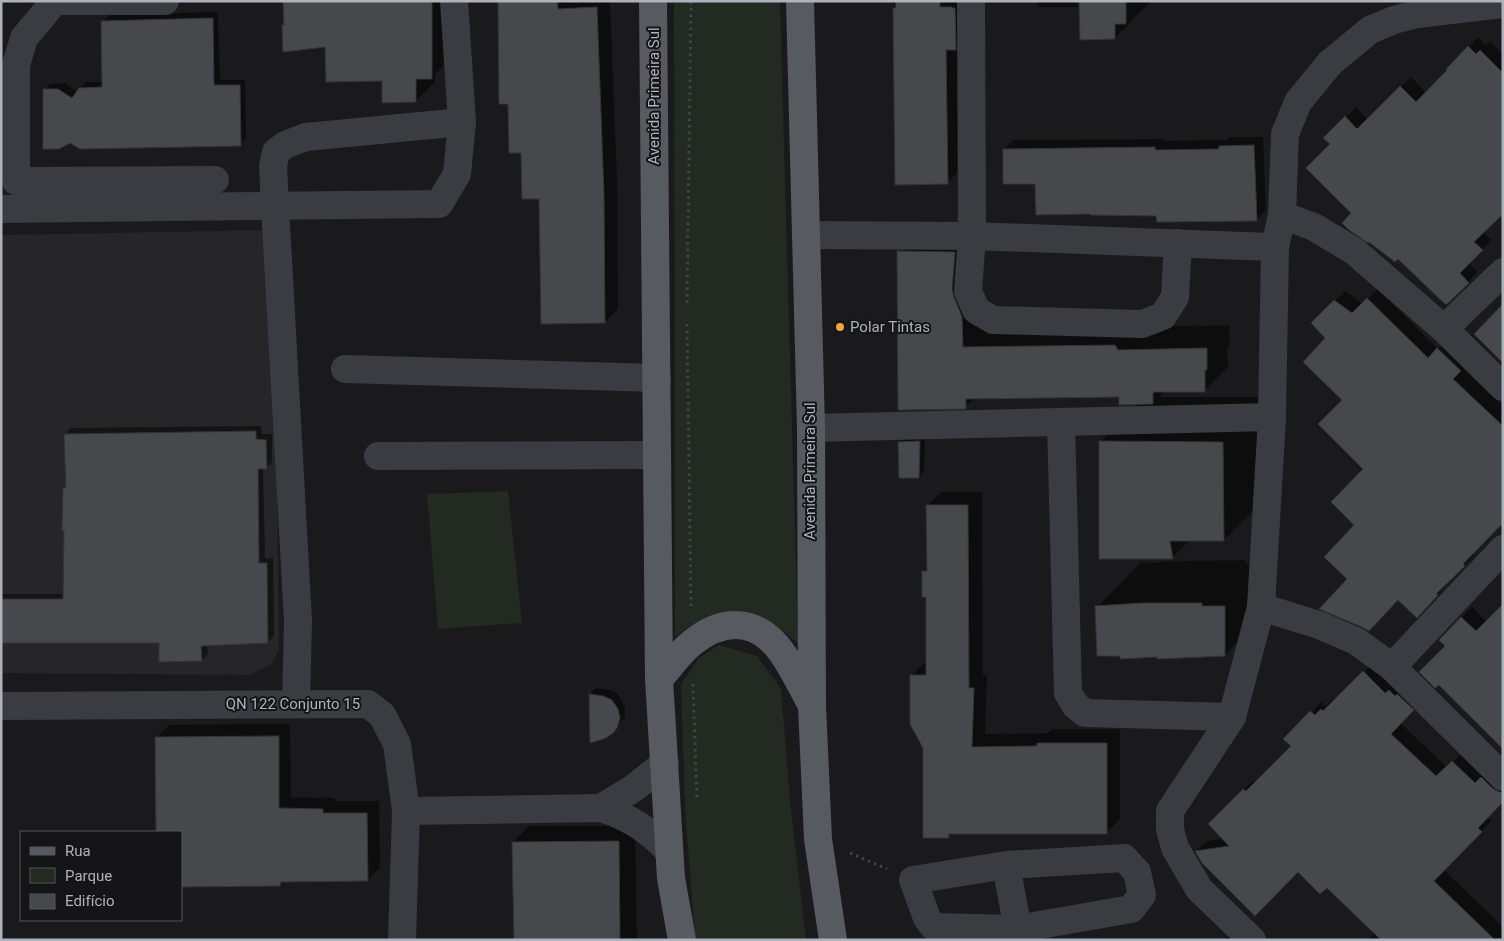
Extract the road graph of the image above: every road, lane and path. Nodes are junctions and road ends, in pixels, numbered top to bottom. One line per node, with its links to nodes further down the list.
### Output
1 (165, 1): 7 (street)
2 (454, 1): 9 (street)
3 (653, 1): 23 (main road, Avenida Primeira Sul)
4 (691, 1): 19 (path)
5 (800, 1): 14 (main road, Avenida Primeira Sul)
6 (972, 1): 15 (street)
7 (54, 2): 10 (street)
8 (1503, 4): 13 (street)
9 (462, 122): 11 (street); 11 (street)
10 (215, 180)
11 (275, 206): 12 (street); 35 (street)
12 (1, 209)
13 (1282, 215): 17 (street); 21 (street)
14 (806, 235): 15 (street); 27 (main road, Avenida Primeira Sul)
15 (972, 236): 16 (street); 16 (street)
16 (1178, 243): 17 (street)
17 (1274, 247): 25 (street)
18 (1503, 272): 21 (street)
19 (687, 307)
20 (687, 317): 32 (path)
21 (1444, 329): 24 (street)
22 (345, 369): 23 (street)
23 (657, 378): 28 (main road, Avenida Primeira Sul)
24 (1503, 386)
25 (1272, 417): 26 (street); 31 (street)
26 (1060, 422): 27 (street); 38 (street)
27 (811, 428): 37 (main road, Avenida Primeira Sul)
28 (657, 455): 29 (street); 34 (main road, Avenida Primeira Sul)
29 (378, 456)
30 (1503, 549): 33 (street)
31 (1261, 607): 33 (street); 38 (street)
32 (692, 642): 34 (main road); 37 (main road); 42 (path)
33 (1392, 667): 40 (street)
34 (659, 679): 39 (main road, Avenida Primeira Sul)
35 (296, 704): 36 (street, QN 122 Conjunto 15); 43 (street, QN 122 Conjunto 15)
36 (1, 706)
37 (812, 706): 44 (main road, Avenida Primeira Sul)
38 (1232, 717): 52 (street)
39 (665, 763): 41 (street); 45 (main road, Avenida Primeira Sul)
40 (1503, 777)
41 (601, 808): 43 (street); 45 (street)
42 (698, 808)
43 (406, 811): 49 (street, QN 122 Conjunto 15)
44 (818, 839): 47 (path); 51 (main road, Avenida Primeira Sul)
45 (670, 851): 50 (main road, Avenida Primeira Sul)
46 (1006, 865): 47 (street); 48 (street); 48 (street)
47 (913, 880): 48 (street)
48 (1018, 934)
49 (402, 940)
50 (682, 940)
51 (833, 940)
52 (1252, 940)

